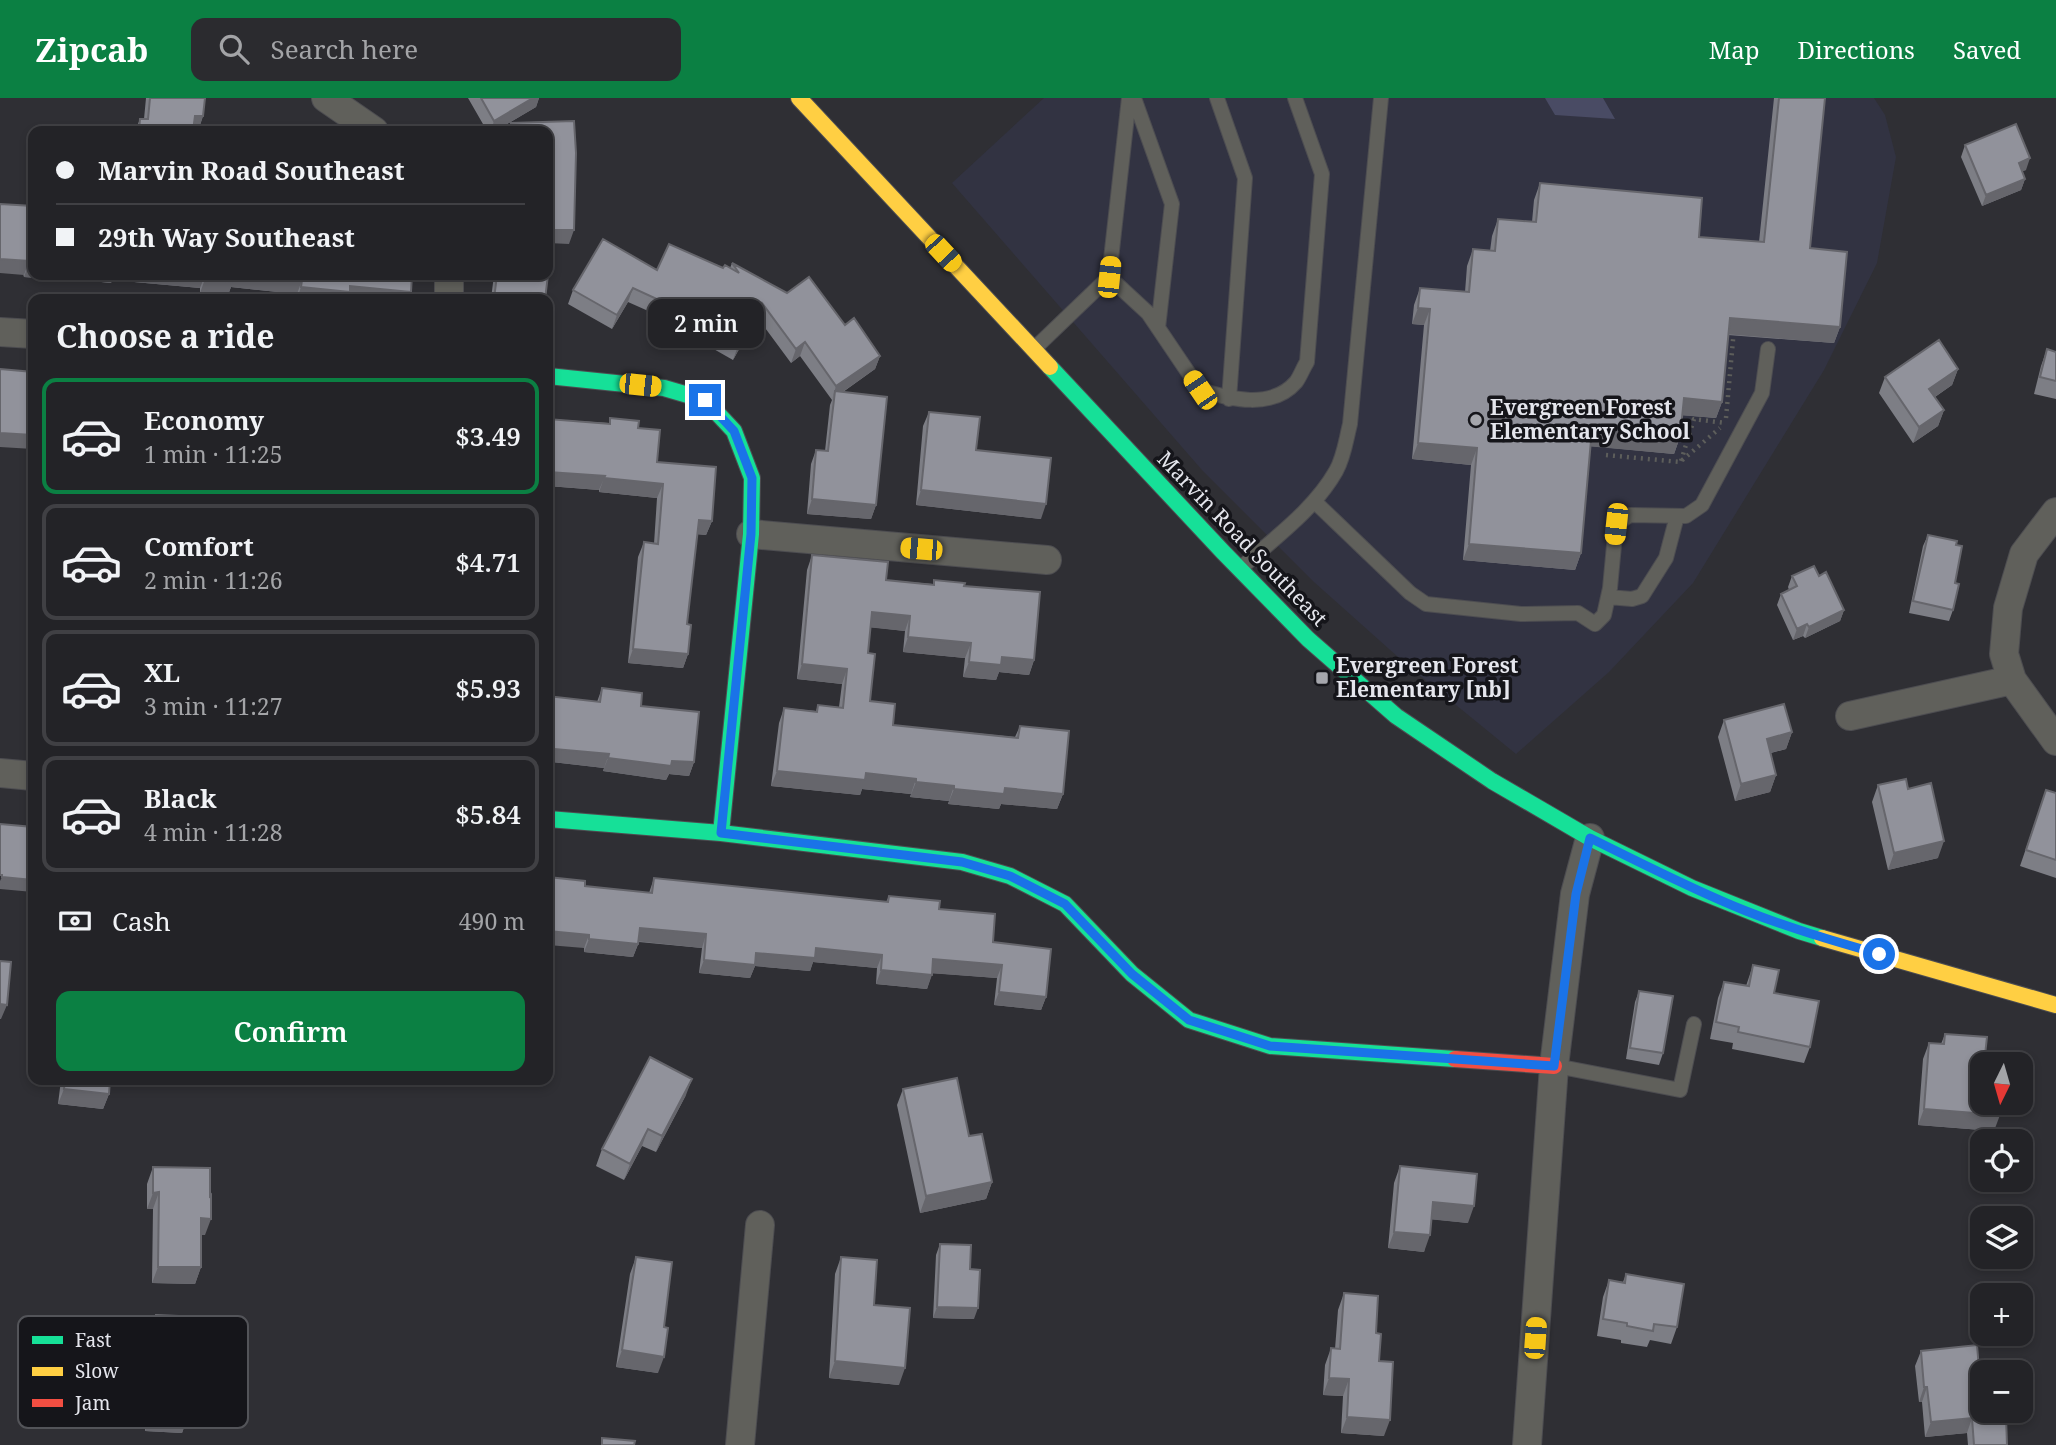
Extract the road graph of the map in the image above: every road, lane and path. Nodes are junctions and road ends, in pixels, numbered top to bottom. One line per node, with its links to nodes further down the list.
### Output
1 (326, 98): 8 (street)
2 (799, 98): 15 (street, Marvin Road Southeast)
3 (1129, 98): 9 (lane)
4 (1135, 98): 11 (lane)
5 (1217, 98): 17 (lane)
6 (1295, 98): 17 (lane)
7 (1381, 98): 21 (lane)
8 (367, 126)
9 (1109, 277): 11 (lane); 15 (lane)
10 (1735, 319): 18 (path)
11 (1158, 328): 17 (lane)
12 (0, 332): 13 (street)
13 (28, 334)
14 (1768, 349): 23 (lane)
15 (1033, 350): 26 (street, Marvin Road Southeast)
16 (553, 376): 24 (street)
17 (1229, 398)
18 (1725, 423): 20 (path); 20 (path)
19 (1606, 455): 20 (path)
20 (1681, 462)
21 (1314, 501): 26 (lane); 27 (lane)
22 (2056, 512): 28 (street)
23 (1677, 516): 27 (lane); 27 (lane)
24 (751, 534): 25 (street); 34 (street)
25 (1047, 559)
26 (1240, 569): 35 (street, Marvin Road Southeast)
27 (1608, 597)
28 (2012, 680): 29 (street); 30 (street)
29 (1850, 716)
30 (2056, 741)
31 (0, 773): 32 (street)
32 (28, 776)
33 (553, 819): 34 (street)
34 (721, 833): 38 (street)
35 (1590, 838): 36 (street, Marvin Road Southeast); 38 (street)
36 (2056, 1005)
37 (1694, 1024): 38 (lane)
38 (1554, 1066): 41 (street)
39 (760, 1225): 40 (street)
40 (740, 1445)
41 (1527, 1445)

